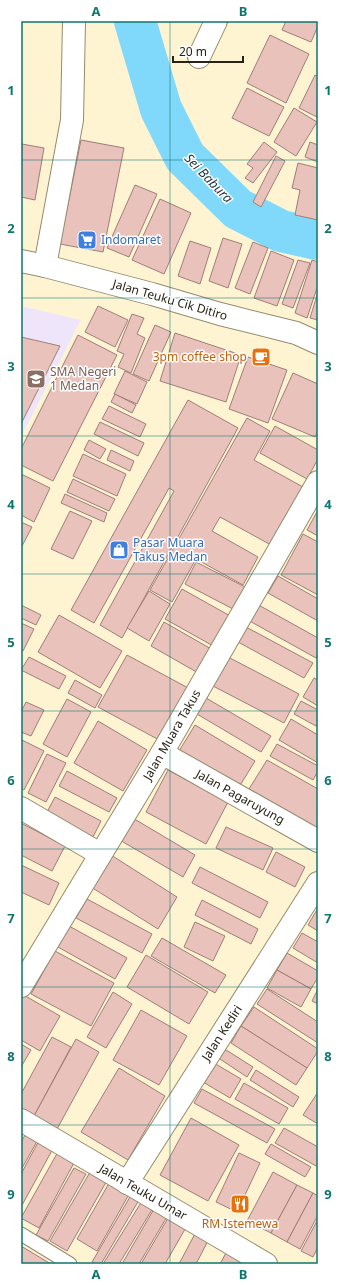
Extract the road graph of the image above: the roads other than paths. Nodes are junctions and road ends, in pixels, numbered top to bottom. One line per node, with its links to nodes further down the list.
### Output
1 (74, 21): 5 (street)
2 (216, 21): 3 (street)
3 (199, 57)
4 (21, 261): 5 (street, Jalan Teuku Cik Ditiro)
5 (45, 266): 6 (street, Jalan Teuku Cik Ditiro)
6 (318, 343)
7 (318, 482): 8 (street, Jalan Muara Takus)
8 (162, 753): 10 (street, Jalan Pagaruyung); 11 (street, Jalan Muara Takus)
9 (21, 808): 11 (street)
10 (318, 841)
11 (100, 854): 13 (street, Jalan Muara Takus)
12 (318, 883): 15 (street, Jalan Kediri)
13 (21, 986)
14 (21, 1120): 15 (street, Jalan Teuku Umar)
15 (127, 1183): 18 (street, Jalan Teuku Umar)
16 (21, 1234): 17 (lane)
17 (70, 1264)
18 (266, 1264)

